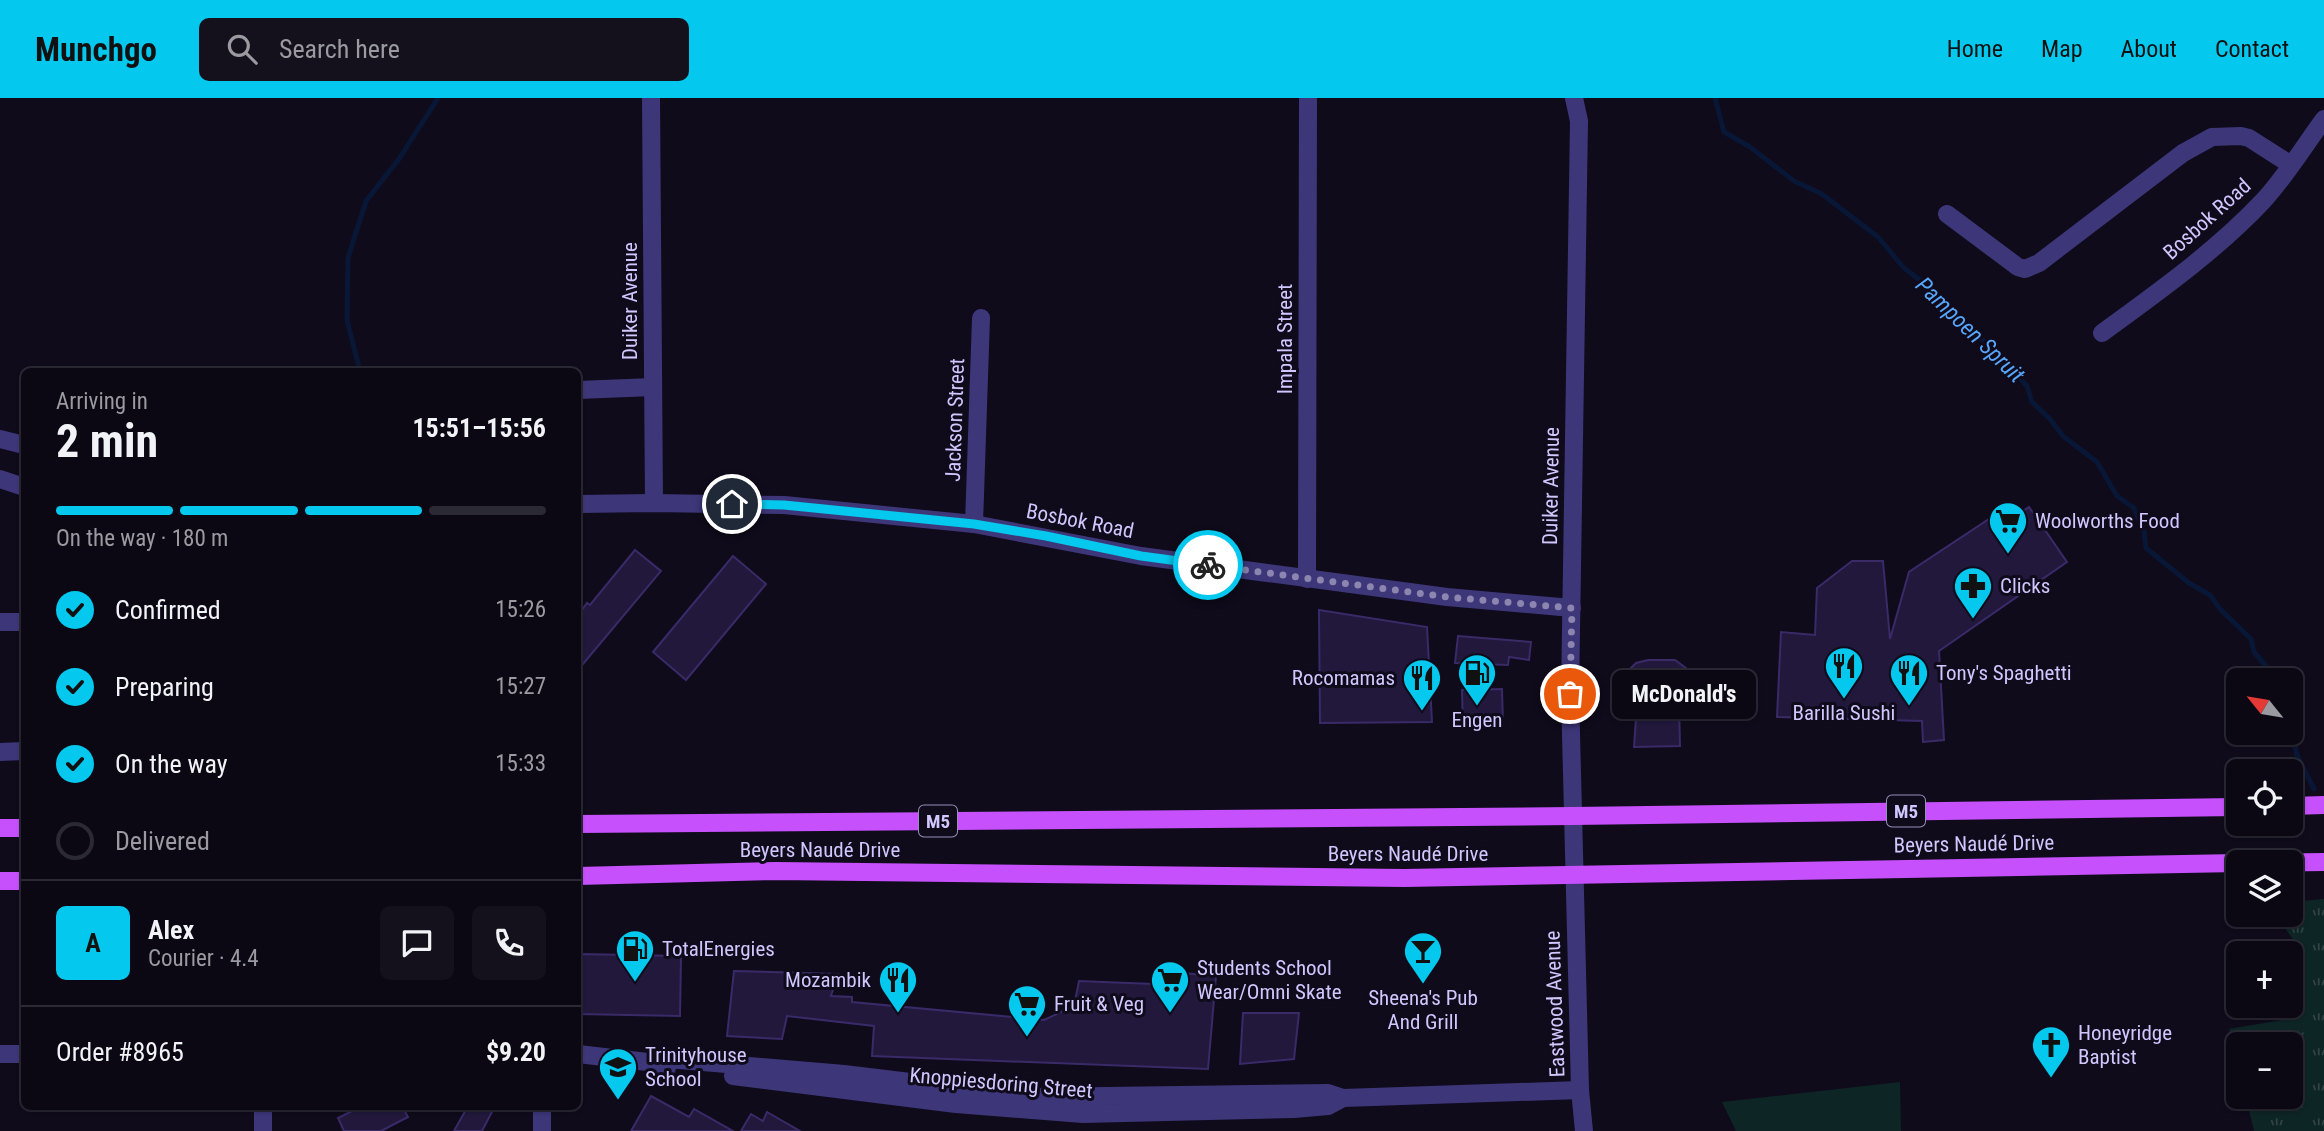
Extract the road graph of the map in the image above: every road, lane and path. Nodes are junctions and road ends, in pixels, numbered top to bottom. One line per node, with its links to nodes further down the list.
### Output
1 (651, 98): 9 (street, Duiker Avenue)
2 (1308, 98): 18 (street, Impala Street)
3 (1574, 98): 19 (street, Duiker Avenue)
4 (2324, 119): 5 (street, Bosbok Road)
5 (2291, 165): 6 (street); 8 (street, Bosbok Road)
6 (1947, 214)
7 (981, 317): 17 (street, Jackson Street)
8 (2102, 332)
9 (653, 387): 10 (street); 15 (street, Duiker Avenue)
10 (581, 390)
11 (0, 439): 12 (street)
12 (21, 444)
13 (0, 480): 14 (street)
14 (21, 485)
15 (654, 503): 16 (street, Bosbok Road); 17 (street, Bosbok Road)
16 (581, 504)
17 (974, 524): 18 (street, Bosbok Road)
18 (1307, 579): 19 (street, Bosbok Road)
19 (1572, 608): 27 (street, Duiker Avenue)
20 (0, 622): 21 (street)
21 (21, 622)
22 (21, 751): 23 (street)
23 (0, 752)
24 (2324, 805): 25 (main road)
25 (2303, 806)
26 (2226, 807): 27 (main road, Beyers Naudé Drive / M5)
27 (1573, 816): 28 (main road, Beyers Naudé Drive / M5); 34 (street, Duiker Avenue)
28 (581, 824)
29 (0, 828): 30 (main road)
30 (21, 828)
31 (2303, 862): 32 (main road)
32 (2324, 862)
33 (2226, 863): 34 (main road, Beyers Naudé Drive)
34 (1573, 875): 35 (main road, Beyers Naudé Drive); 41 (street, Eastwood Avenue)
35 (581, 876)
36 (0, 881): 37 (main road)
37 (21, 881)
38 (0, 1054): 39 (street)
39 (21, 1054)
40 (581, 1054): 41 (street, Knoppiesdoring Street)
41 (1580, 1090): 46 (street, Eastwood Avenue)
42 (263, 1110): 44 (street)
43 (542, 1110): 45 (street)
44 (263, 1131)
45 (542, 1131)
46 (1584, 1131)

